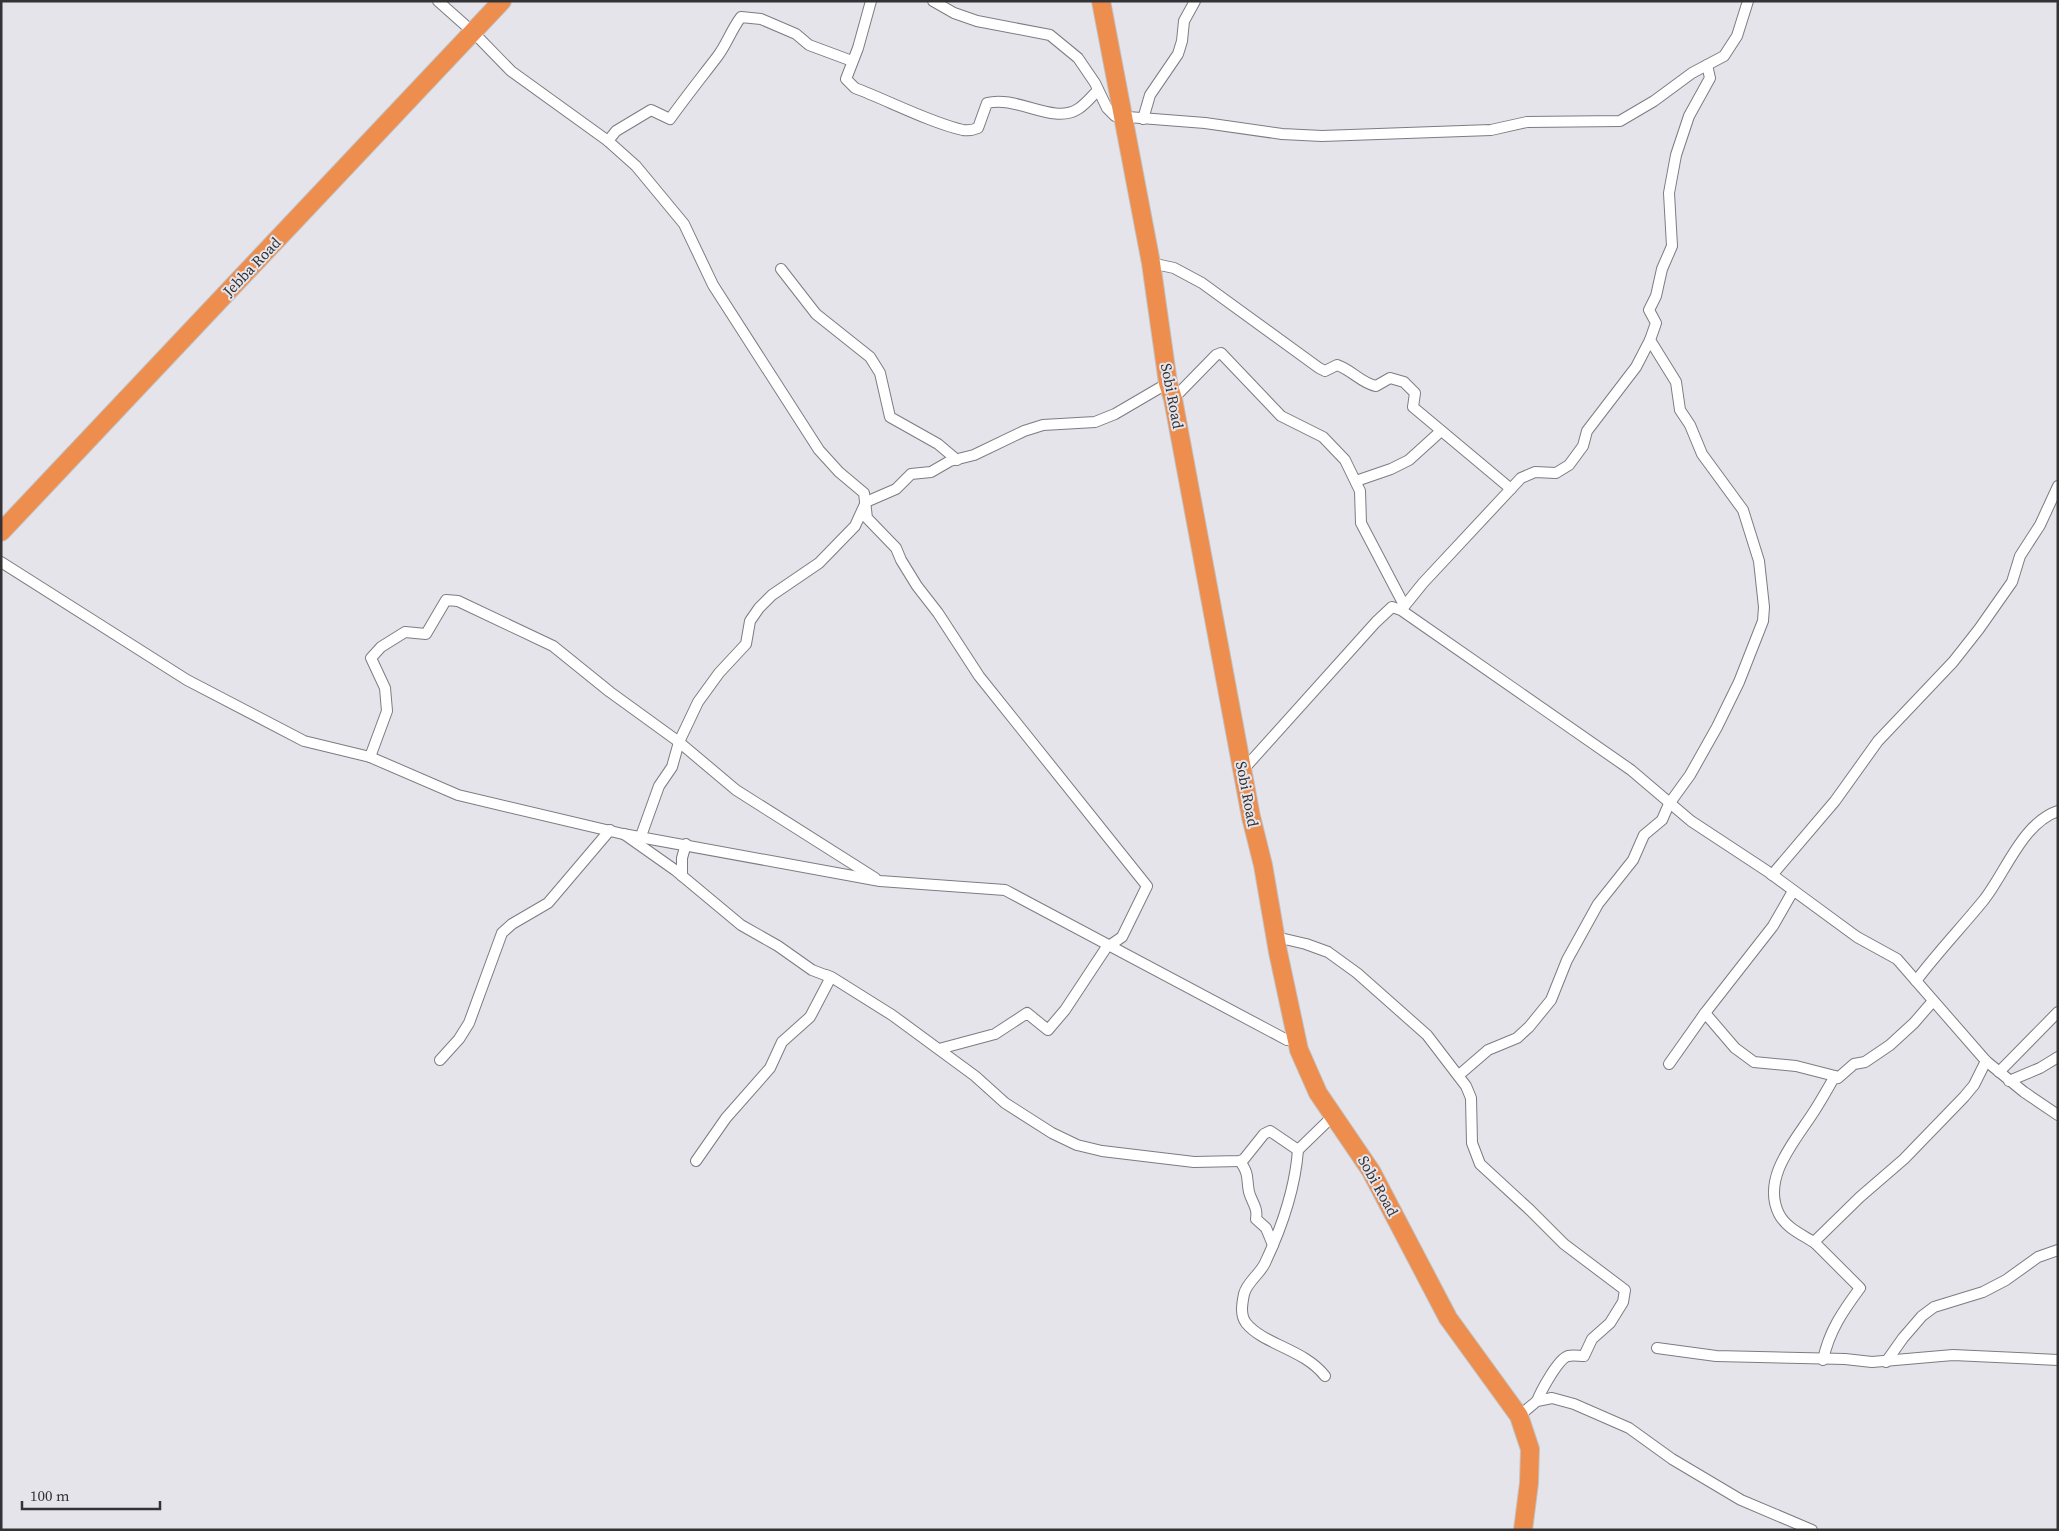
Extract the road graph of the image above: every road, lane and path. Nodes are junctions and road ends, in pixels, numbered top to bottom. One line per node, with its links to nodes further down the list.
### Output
1 (438, 1): 9 (street)
2 (486, 1): 9 (highway)
3 (502, 1): 9 (highway, Jebba Road)
4 (871, 1): 10 (street)
5 (933, 1): 12 (street)
6 (1101, 1): 13 (highway, Sobi Road)
7 (1195, 1): 14 (street)
8 (1748, 1): 11 (street)
9 (469, 28): 15 (street); 26 (highway); 27 (highway, Jebba Road)
10 (852, 61): 12 (street); 15 (street)
11 (1707, 65): 14 (street); 18 (street)
12 (1098, 90): 13 (street)
13 (1122, 118): 14 (street); 16 (highway, Sobi Road)
14 (1143, 119)
15 (608, 141): 25 (street)
16 (1151, 263): 19 (highway, Sobi Road); 20 (street)
17 (781, 269): 21 (street)
18 (1650, 340): 24 (street); 33 (street)
19 (1170, 391): 21 (street); 22 (street); 32 (highway, Sobi Road)
20 (1441, 431): 22 (street); 24 (street)
21 (957, 460): 25 (street)
22 (1356, 481): 29 (street)
23 (2058, 486): 39 (street)
24 (1511, 489): 29 (street)
25 (866, 502): 30 (street); 44 (street)
26 (1, 517)
27 (1, 532)
28 (1, 562): 31 (street)
29 (1403, 608): 32 (street); 33 (street)
30 (679, 742): 31 (street); 37 (street); 41 (street)
31 (370, 757): 35 (street)
32 (1242, 771): 43 (highway, Sobi Road)
33 (1669, 804): 39 (street); 57 (street)
34 (2058, 811): 46 (street)
35 (610, 830): 36 (street); 53 (street)
36 (623, 834): 37 (street); 40 (street)
37 (641, 836): 38 (street)
38 (686, 844): 40 (street); 41 (street)
39 (1772, 875): 42 (street)
40 (682, 876): 45 (street)
41 (880, 881): 44 (street)
42 (1793, 891): 46 (street); 48 (street)
43 (1276, 937): 50 (highway, Sobi Road); 57 (street)
44 (1112, 946): 50 (street); 51 (street)
45 (831, 977): 51 (street); 63 (street)
46 (1916, 981): 47 (street)
47 (1933, 1001): 54 (street); 58 (street)
48 (1706, 1012): 55 (street); 58 (street)
49 (2058, 1012): 56 (street)
50 (1296, 1040): 61 (highway, Sobi Road)
51 (939, 1049): 64 (street)
52 (2058, 1057): 59 (street)
53 (440, 1060)
54 (1986, 1061): 56 (street); 65 (street)
55 (1670, 1064)
56 (1999, 1072): 59 (street)
57 (1459, 1076): 73 (street)
58 (1835, 1076): 65 (street)
59 (2009, 1081): 60 (street)
60 (2058, 1115)
61 (1333, 1116): 62 (street); 74 (highway, Sobi Road)
62 (1298, 1150): 64 (street); 66 (street)
63 (696, 1161)
64 (1240, 1161): 66 (street)
65 (1815, 1243): 69 (street)
66 (1273, 1245): 72 (street)
67 (2058, 1250): 71 (street)
68 (1657, 1348): 69 (street)
69 (1824, 1360): 71 (street)
70 (2058, 1360): 71 (street)
71 (1886, 1362)
72 (1325, 1376)
73 (1537, 1401): 74 (street); 76 (street)
74 (1518, 1416): 75 (highway, Sobi Road)
75 (1523, 1530)
76 (1812, 1530)

